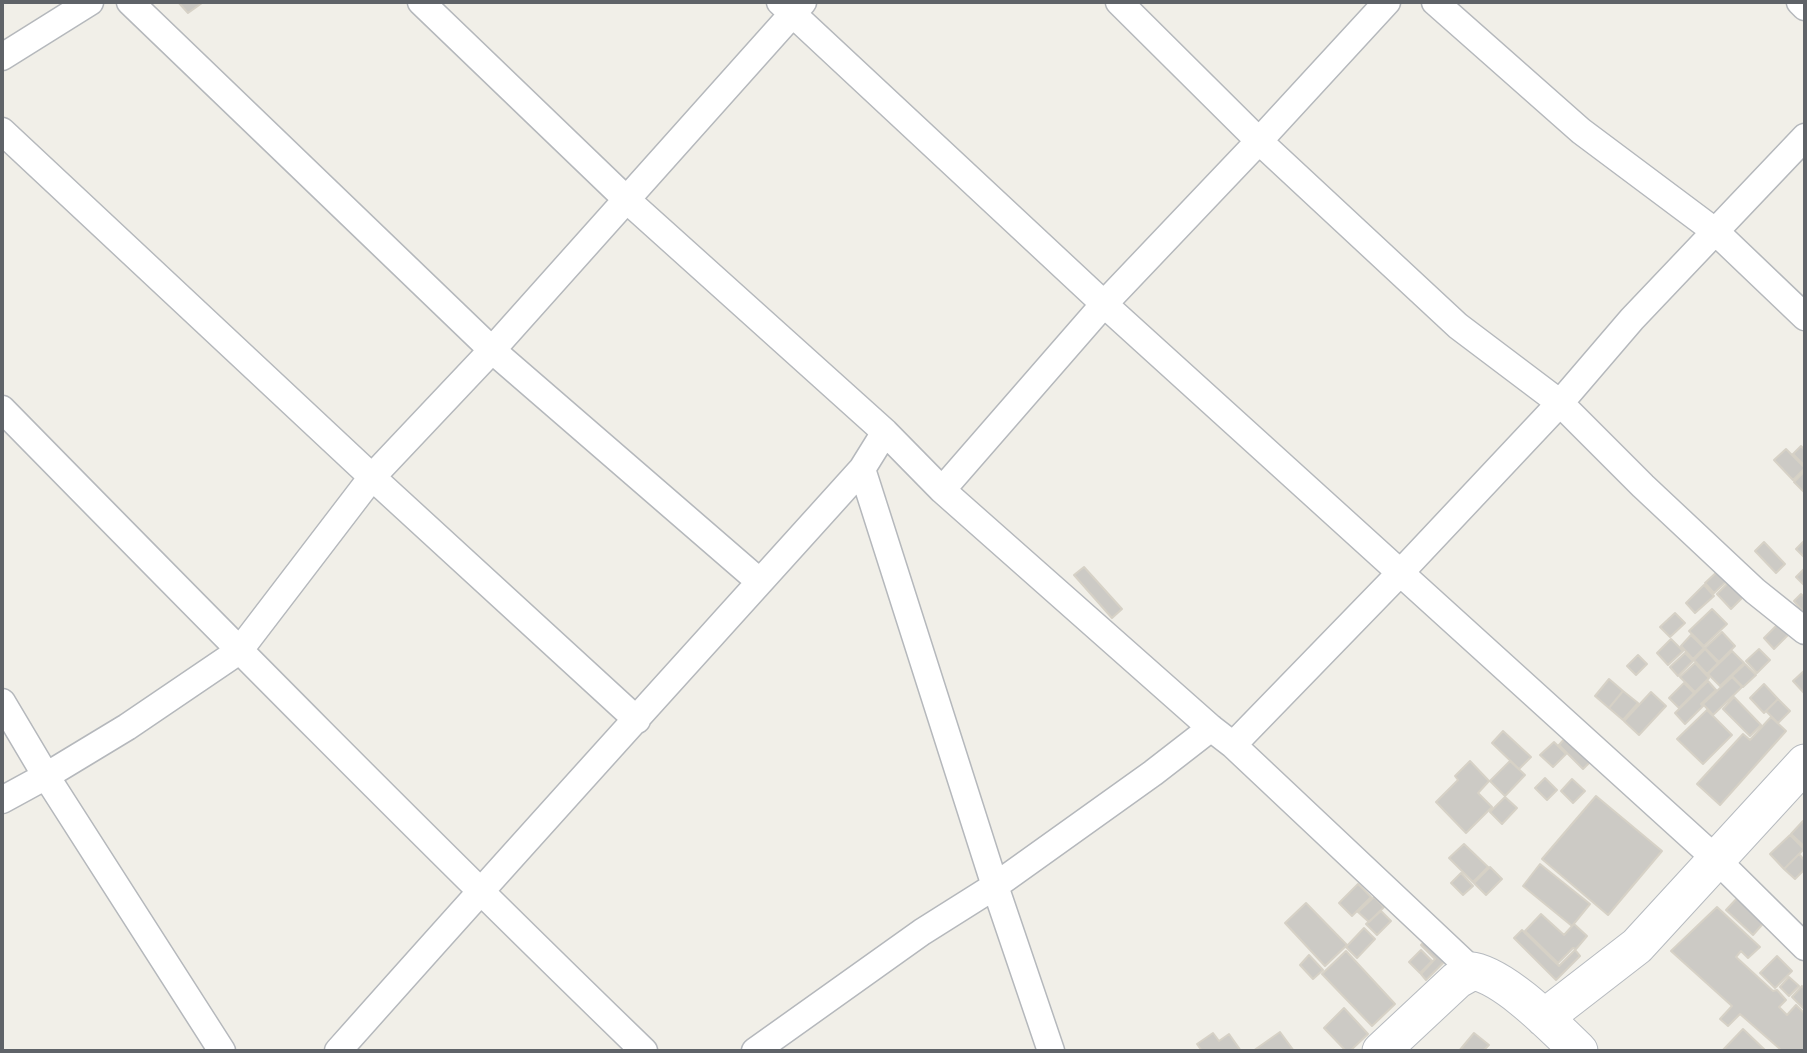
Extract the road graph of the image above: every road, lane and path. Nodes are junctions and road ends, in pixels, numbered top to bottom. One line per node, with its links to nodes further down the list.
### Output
1 (90, 2): 10 (street)
2 (130, 2): 18 (street)
3 (421, 2): 14 (street)
4 (1119, 2): 13 (street)
5 (1387, 2): 13 (street)
6 (1435, 2): 15 (street)
7 (1800, 2): 9 (street)
8 (792, 6): 14 (street); 16 (street)
9 (1805, 7)
10 (2, 57)
11 (2, 131): 23 (street)
12 (1805, 137): 15 (street)
13 (1259, 141): 16 (street); 19 (street)
14 (627, 200): 18 (street); 21 (street)
15 (1716, 232): 17 (street); 19 (street)
16 (1104, 303): 24 (street); 25 (street)
17 (1805, 317)
18 (492, 350): 23 (street); 26 (street)
19 (1560, 402): 25 (street); 27 (street)
20 (2, 409): 28 (street)
21 (885, 432): 22 (street); 24 (street)
22 (862, 469): 26 (street); 37 (street)
23 (372, 477): 28 (street); 30 (street)
24 (942, 490): 31 (street)
25 (1401, 572): 32 (street); 36 (street)
26 (760, 582): 30 (street)
27 (1805, 631)
28 (239, 651): 34 (street); 38 (street)
29 (2, 702): 34 (street)
30 (637, 720): 38 (street)
31 (1211, 728): 32 (street); 37 (street)
32 (1233, 745): 40 (street)
33 (1805, 763): 36 (street)
34 (46, 776): 35 (street); 42 (street)
35 (2, 800)
36 (1717, 860): 39 (street); 41 (street)
37 (995, 886): 45 (street); 46 (street)
38 (479, 892): 43 (street); 44 (street)
39 (1805, 947)
40 (1473, 971): 41 (street); 47 (street)
41 (1544, 1018): 48 (street)
42 (222, 1051)
43 (338, 1051)
44 (644, 1051)
45 (755, 1051)
46 (1051, 1051)
47 (1381, 1051)
48 (1579, 1051)

